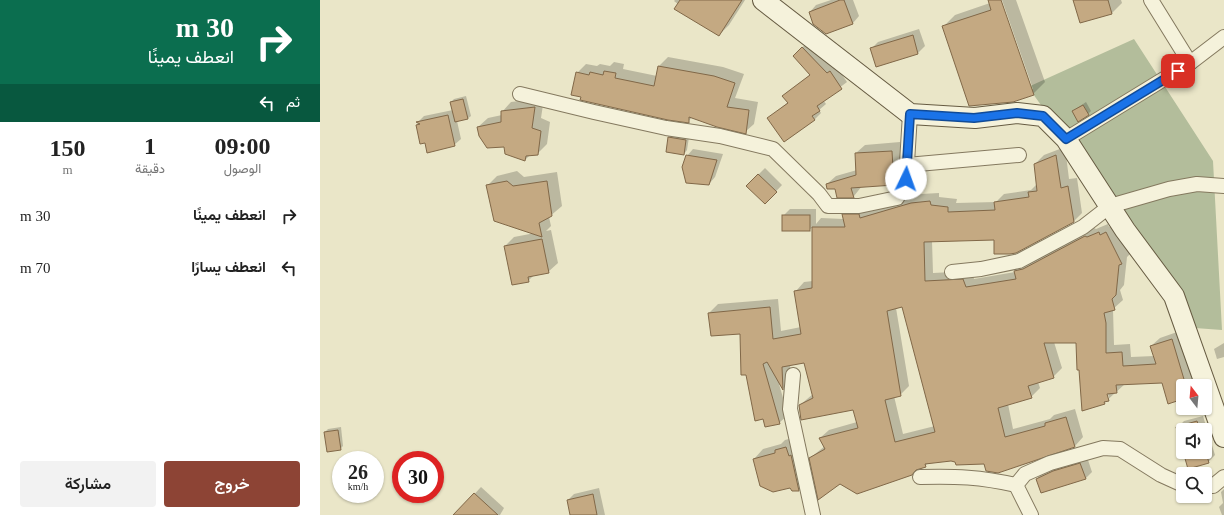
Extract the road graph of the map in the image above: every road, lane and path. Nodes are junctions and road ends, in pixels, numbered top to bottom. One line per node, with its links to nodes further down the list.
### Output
1 (763, 0): 6 (street)
2 (1151, 0): 4 (street)
3 (1224, 38): 4 (street)
4 (1190, 64): 7 (street)
5 (520, 94): 9 (street)
6 (910, 114): 7 (street); 9 (street)
7 (1066, 139): 11 (street)
8 (1019, 155): 9 (street)
9 (907, 164)
10 (1224, 186): 11 (street)
11 (1110, 206): 12 (street); 14 (street)
12 (952, 272)
13 (793, 375): 20 (street)
14 (1224, 437)
15 (920, 477): 18 (street)
16 (1224, 478): 19 (street)
17 (1176, 482): 18 (street)
18 (1016, 485): 21 (street)
19 (1212, 486)
20 (813, 515)
21 (1031, 515)

